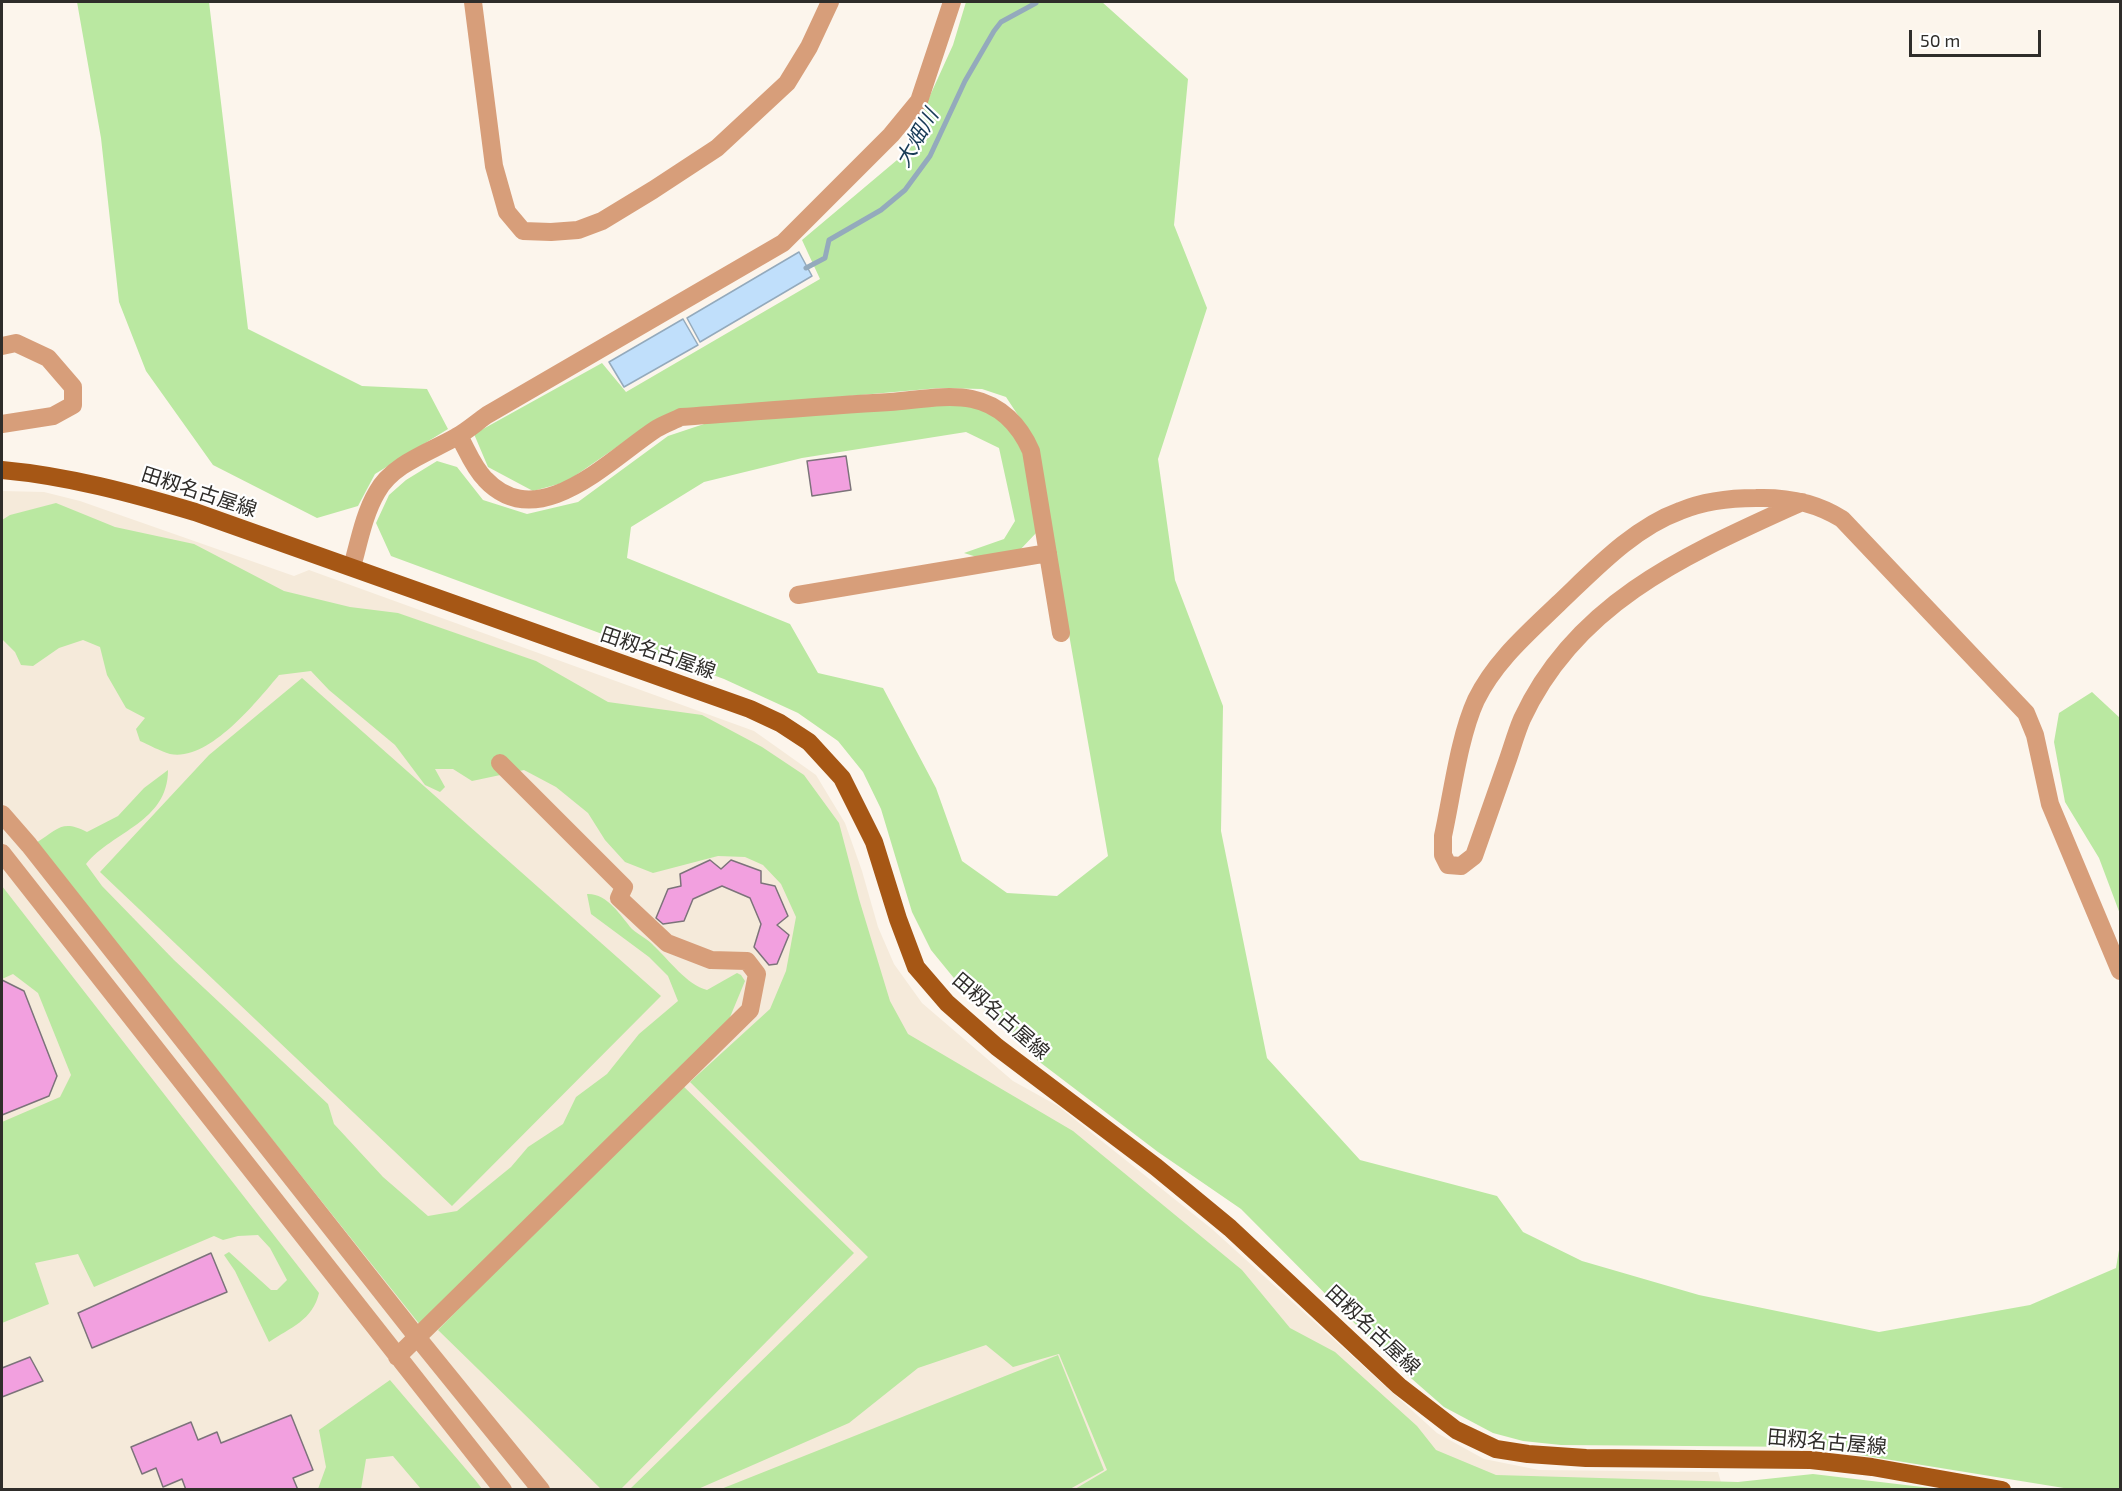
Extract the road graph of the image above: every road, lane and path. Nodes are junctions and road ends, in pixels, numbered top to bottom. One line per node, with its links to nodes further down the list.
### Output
1 (473, 2): 2 (street)
2 (830, 2)
3 (952, 2): 6 (street)
4 (2, 346): 5 (street)
5 (2, 424)
6 (459, 436): 9 (street); 10 (street)
7 (2, 470): 10 (main road, 田籾名古屋線)
8 (1802, 502): 8 (street); 16 (street)
9 (1048, 553): 11 (street); 12 (street)
10 (352, 567): 21 (main road, 田籾名古屋線)
11 (798, 595)
12 (1061, 633)
13 (500, 763): 17 (street)
14 (2, 814): 17 (street)
15 (2, 853): 18 (street)
16 (2121, 971)
17 (417, 1337): 18 (street); 20 (street)
18 (397, 1357): 19 (street)
19 (503, 1490)
20 (542, 1490)
21 (2002, 1490)

